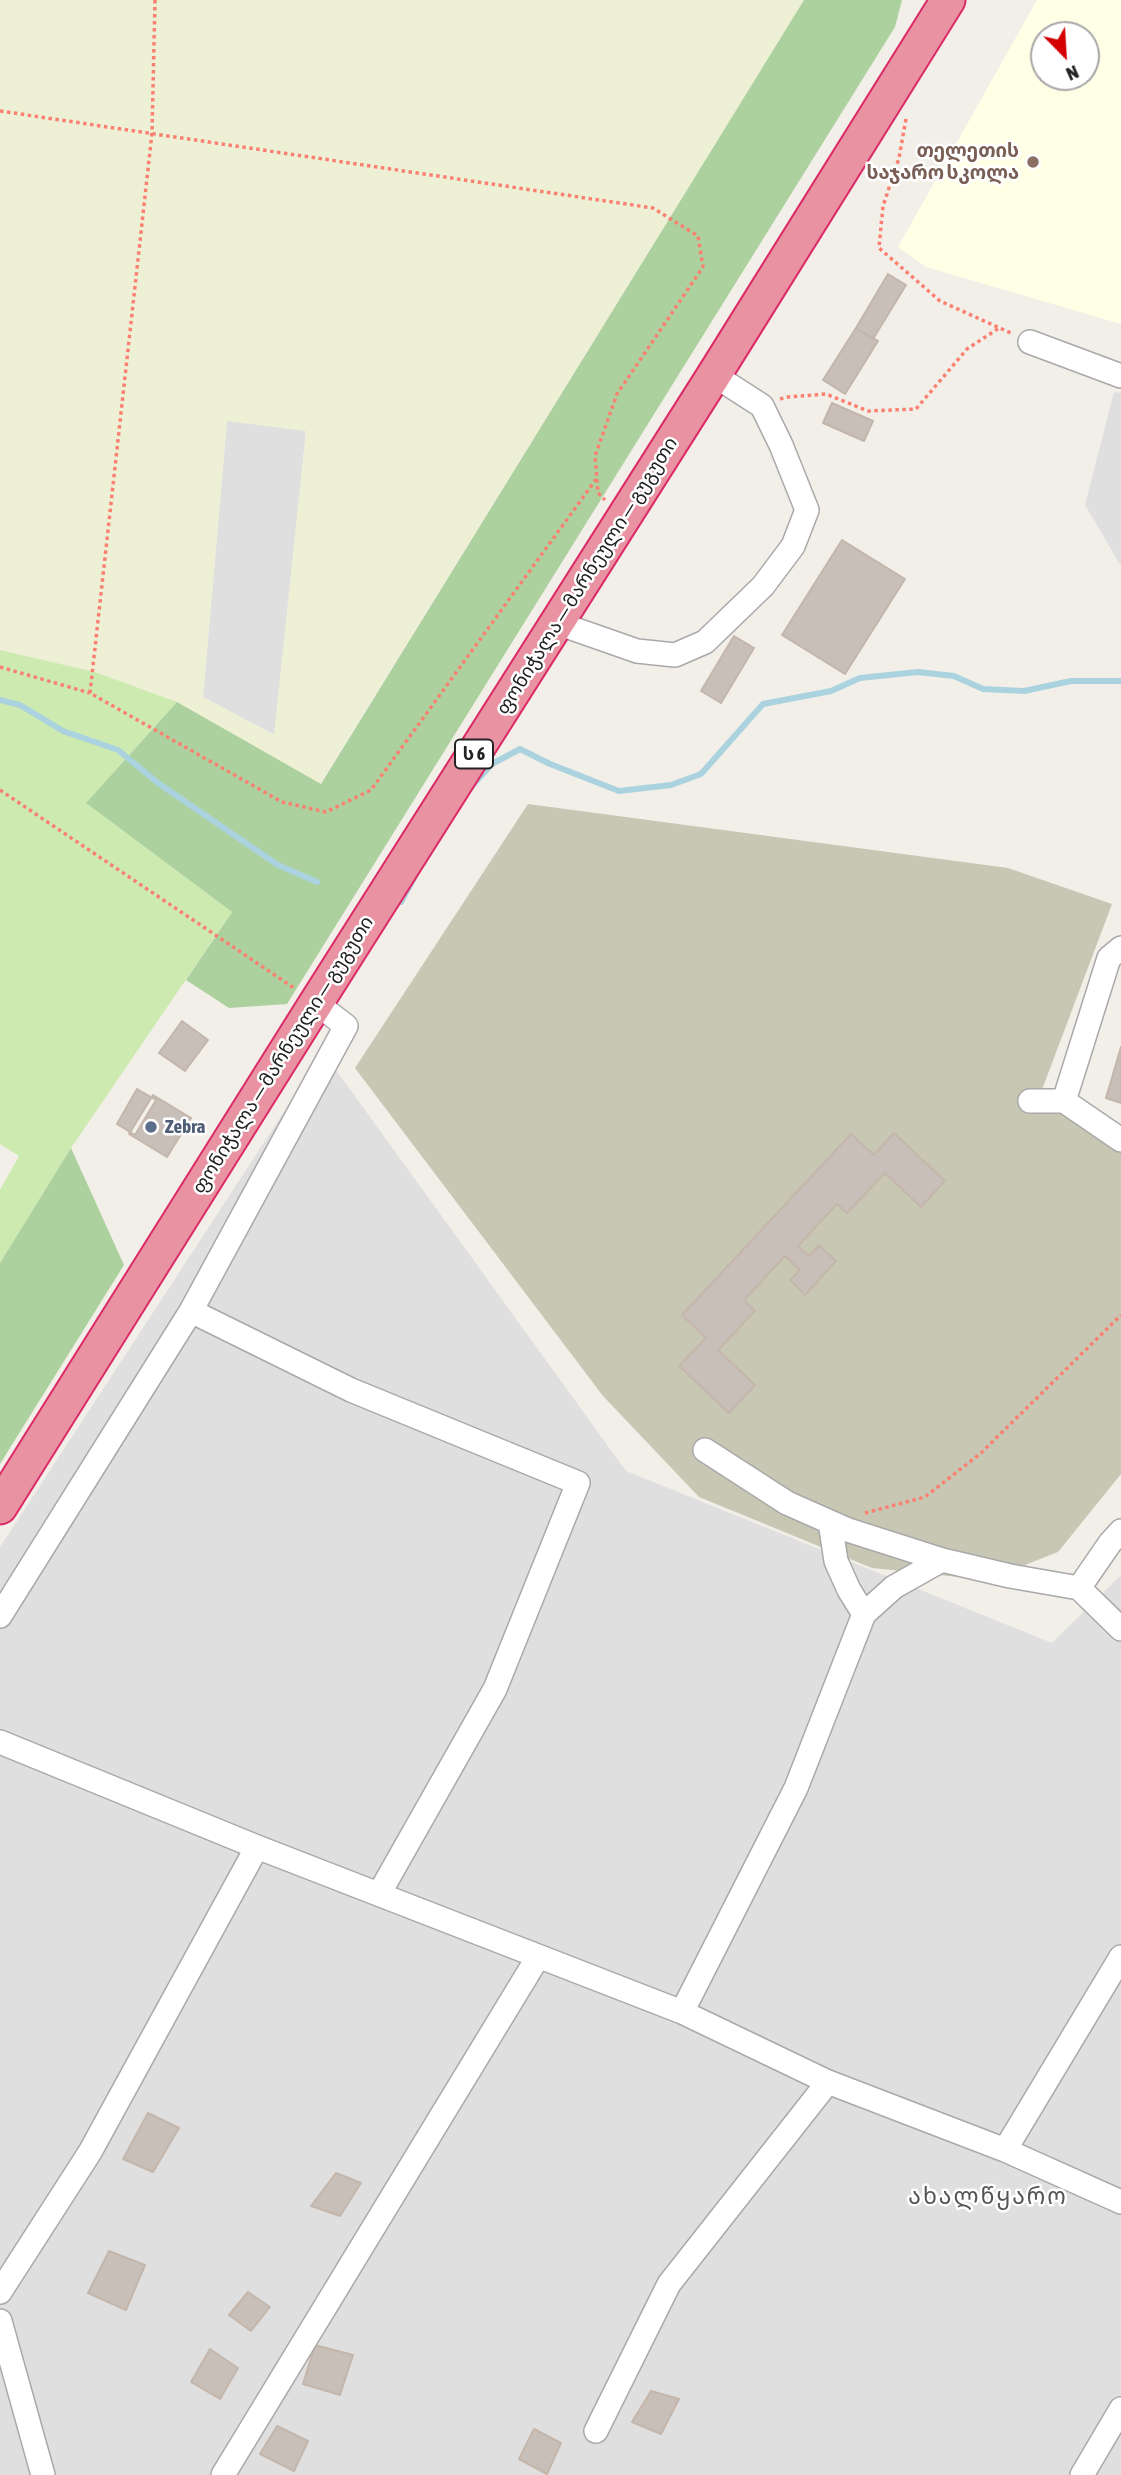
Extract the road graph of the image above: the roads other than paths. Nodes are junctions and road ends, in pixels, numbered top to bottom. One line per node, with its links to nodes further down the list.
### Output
1 (941, 4): 3 (highway, ფონიჭალა — მარნეული — გუგუთი / ს 6)
2 (1030, 342): 4 (street)
3 (715, 375): 5 (highway, ფონიჭალა — მარნეული — გუგუთი / ს 6); 5 (street)
4 (1121, 376)
5 (557, 623): 7 (highway, ფონიჭალა — მარნეული — გუგუთი / ს 6)
6 (1121, 948): 9 (street)
7 (316, 1003): 11 (street); 13 (highway, ფონიჭალა — მარნეული — გუგუთი / ს 6)
8 (1030, 1101): 9 (street)
9 (1064, 1101): 10 (street)
10 (1121, 1140)
11 (191, 1311): 19 (street); 23 (street)
12 (705, 1450): 14 (street)
13 (0, 1507)
14 (830, 1522): 16 (street); 18 (street)
15 (1121, 1531): 17 (street)
16 (942, 1560): 17 (street); 18 (street)
17 (1079, 1588): 20 (street)
18 (864, 1614): 26 (street)
19 (0, 1616)
20 (1121, 1629)
21 (0, 1742): 22 (street)
22 (257, 1847): 23 (street); 30 (street)
23 (379, 1894): 24 (street)
24 (538, 1957): 26 (street); 35 (street)
25 (1121, 1958): 28 (street)
26 (682, 2012): 27 (street)
27 (828, 2082): 28 (street); 33 (street)
28 (1005, 2150): 29 (street)
29 (1121, 2202)
30 (0, 2292)
31 (0, 2320): 34 (street)
32 (1121, 2411): 36 (street)
33 (596, 2431)
34 (43, 2475)
35 (223, 2475)
36 (1082, 2475)

